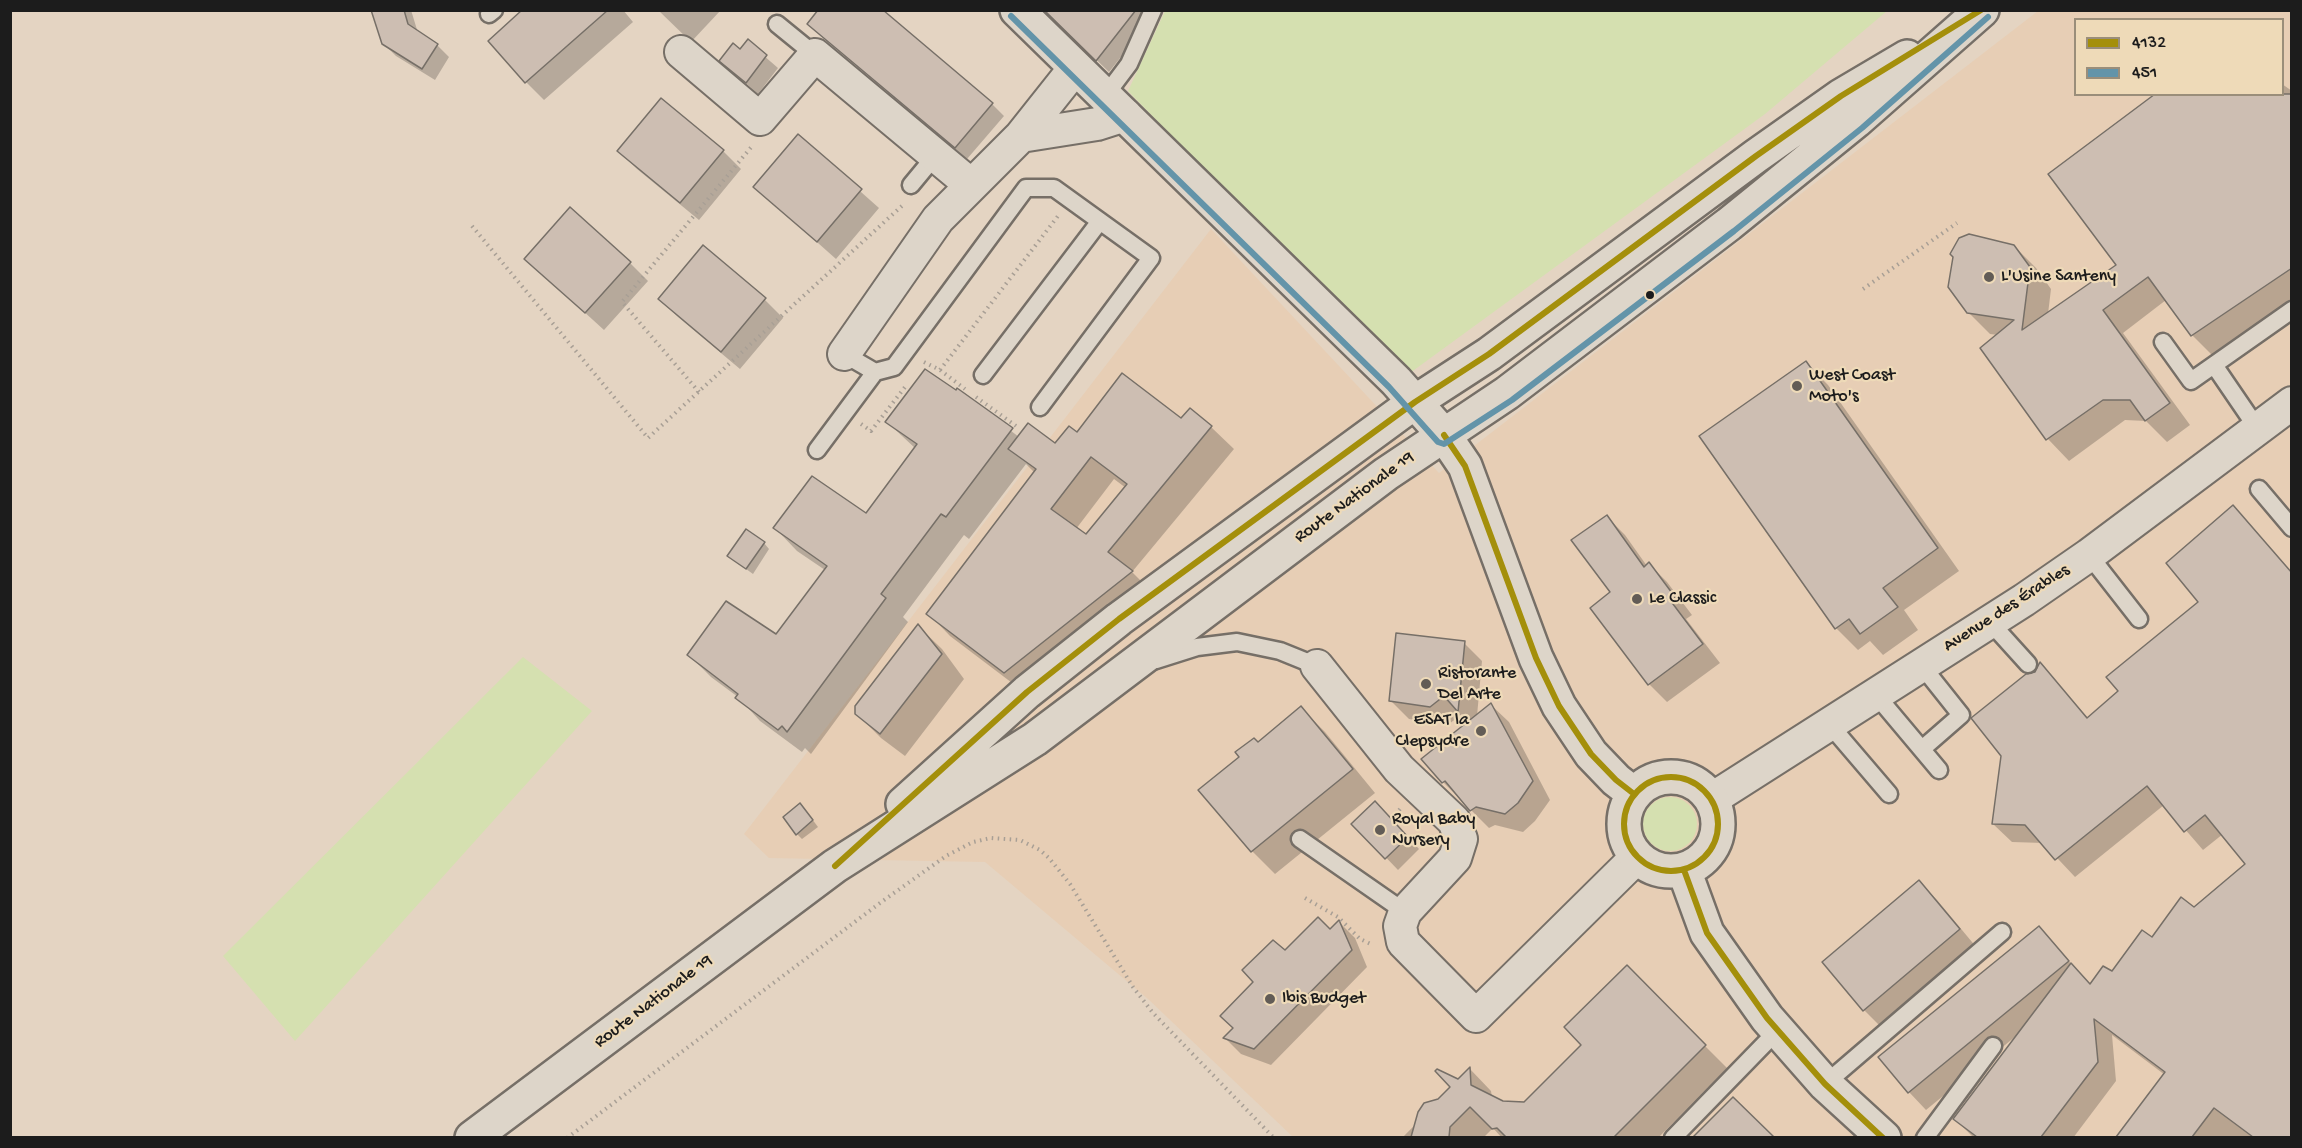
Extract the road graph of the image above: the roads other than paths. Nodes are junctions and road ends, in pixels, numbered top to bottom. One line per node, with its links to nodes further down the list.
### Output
1 (1017, 10): 7 (main road)
2 (1153, 10): 8 (lane)
3 (1977, 15): 20 (main road, Route Nationale 19); 23 (main road, Route Nationale 19)
4 (777, 24): 6 (lane)
5 (681, 51): 6 (street)
6 (815, 55): 10 (street)
7 (1075, 68): 8 (main road); 9 (street)
8 (1115, 105): 9 (street); 20 (main road)
9 (1021, 136): 12 (street)
10 (935, 156): 11 (lane); 12 (street)
11 (911, 185)
12 (970, 185): 16 (street)
13 (1100, 221): 18 (lane); 19 (lane); 21 (lane)
14 (2292, 310): 17 (lane)
15 (2163, 342): 17 (lane)
16 (844, 354): 18 (lane)
17 (2214, 365): 22 (lane)
18 (874, 372): 24 (lane)
19 (983, 375)
20 (1415, 402): 23 (main road); 43 (main road, Route Nationale 19)
21 (1040, 407)
22 (2280, 418): 27 (street, Avenue des Érables)
23 (1444, 435): 33 (main road, Route Nationale 19); 38 (main road)
24 (817, 450)
25 (2259, 489): 26 (lane)
26 (2292, 528)
27 (2089, 555): 28 (lane); 29 (street, Avenue des Érables)
28 (2139, 620)
29 (1990, 622): 30 (lane); 32 (street, Avenue des Érables)
30 (2028, 664)
31 (1317, 666): 33 (lane); 45 (street)
32 (1922, 666): 34 (street, Avenue des Érables); 36 (lane)
33 (1130, 668): 43 (main road, Route Nationale 19)
34 (1876, 695): 35 (street, Avenue des Érables); 36 (lane)
35 (1830, 725): 39 (lane); 40 (street, Avenue des Érables)
36 (1922, 749): 37 (lane)
37 (1939, 770)
38 (1634, 794): 40 (main road); 42 (main road)
39 (1889, 794)
40 (1712, 799): 44 (main road)
41 (1300, 839): 45 (lane)
42 (1637, 857): 44 (main road); 45 (street)
43 (835, 866): 50 (main road, Route Nationale 19)
44 (1684, 870): 47 (main road)
45 (1405, 912)
46 (2002, 932): 49 (lane)
47 (1778, 1030): 49 (main road); 51 (lane)
48 (1993, 1046): 53 (lane)
49 (1825, 1084): 52 (main road)
50 (472, 1137)
51 (1673, 1137)
52 (1884, 1137)
53 (1925, 1137)

